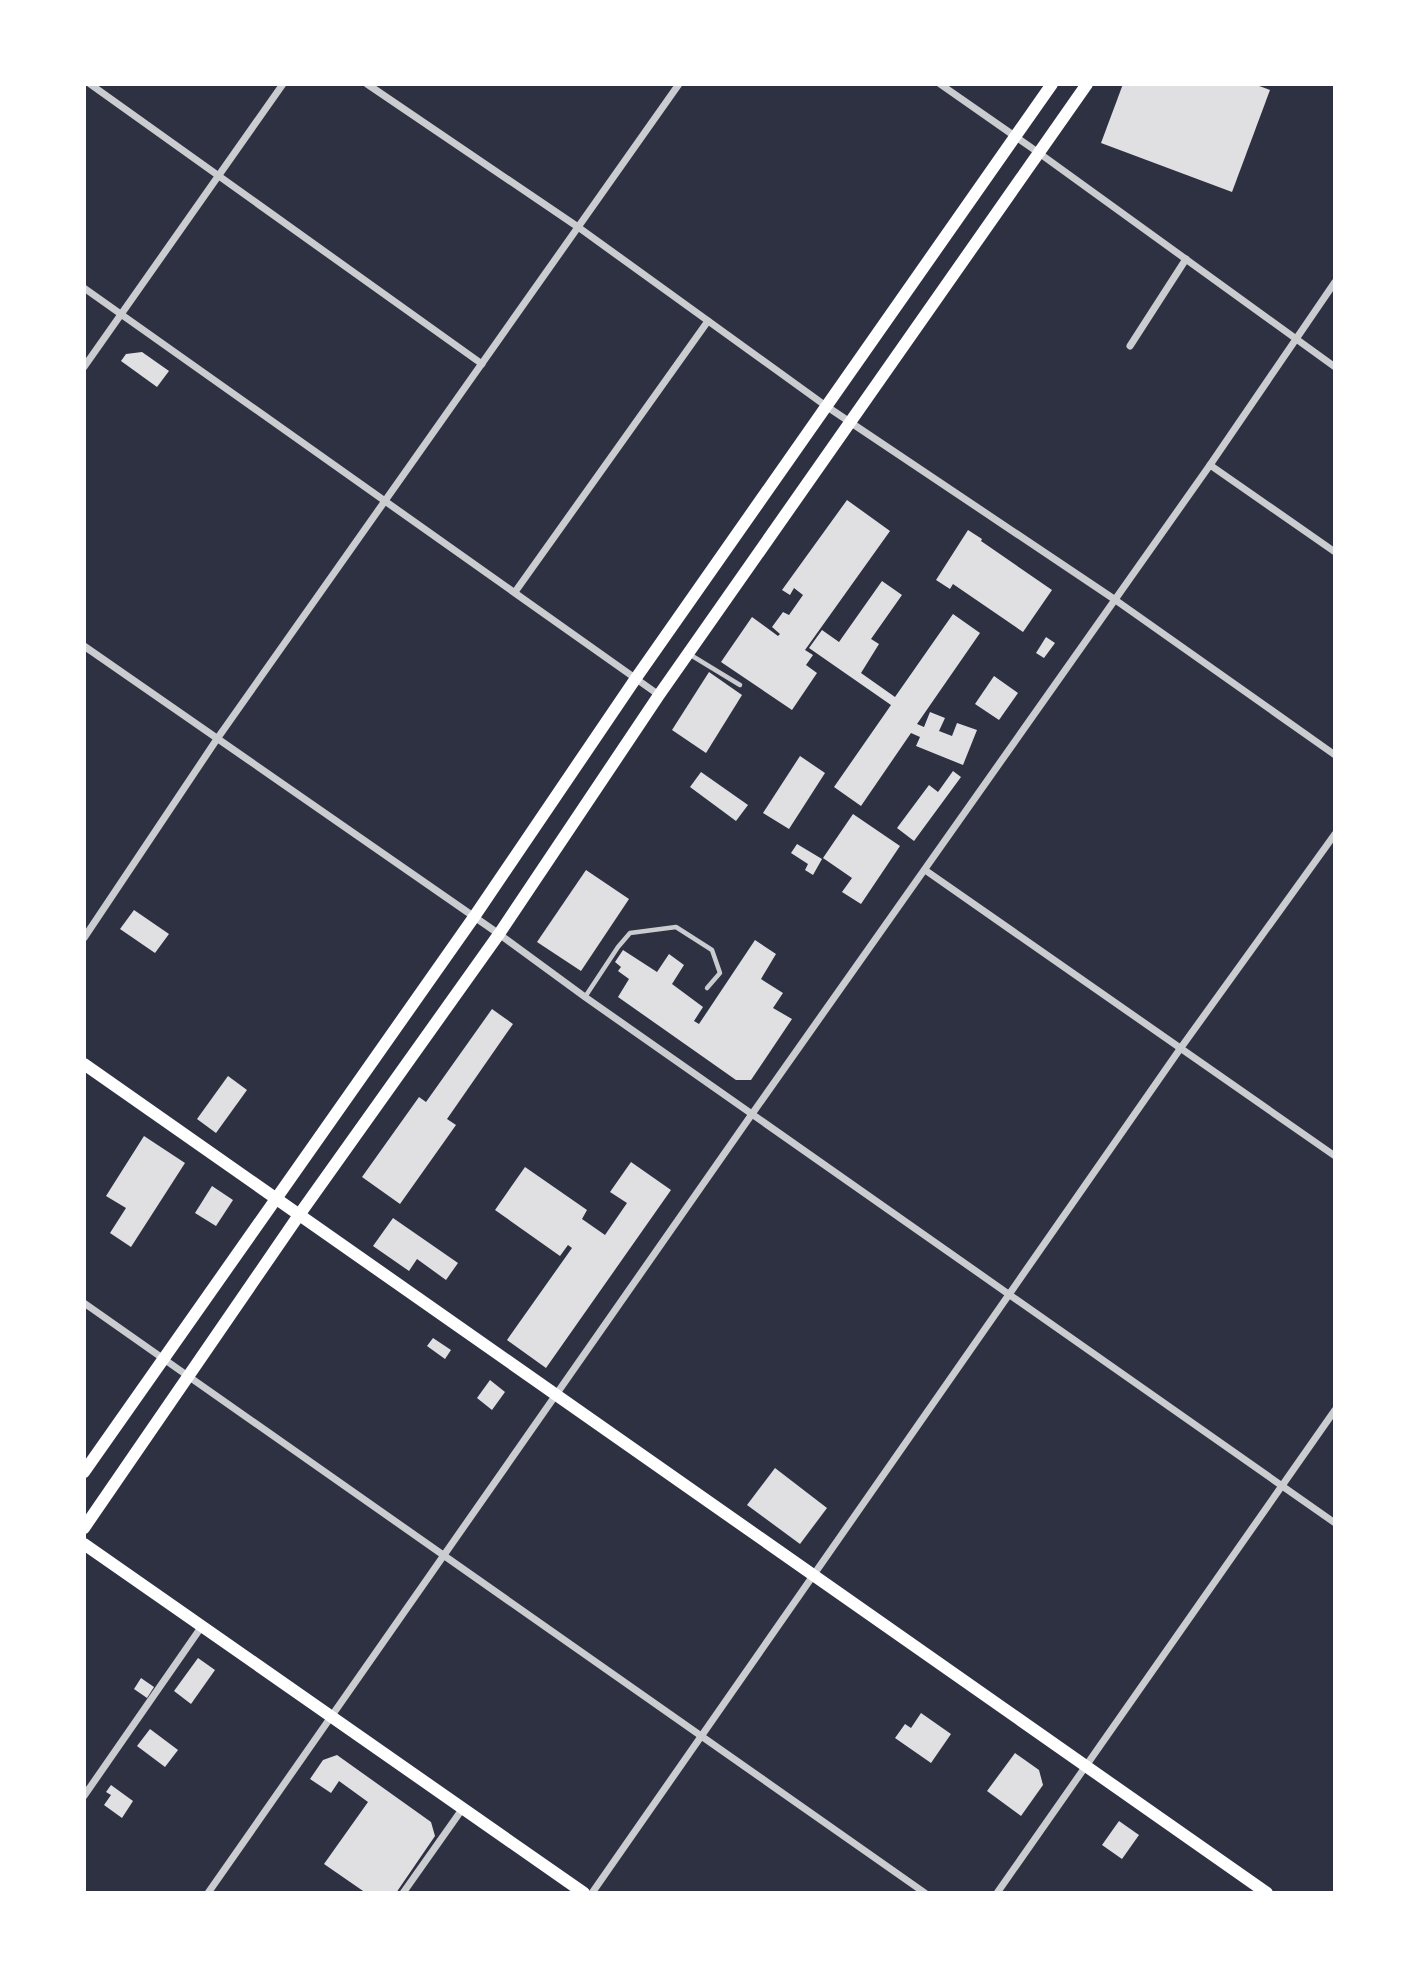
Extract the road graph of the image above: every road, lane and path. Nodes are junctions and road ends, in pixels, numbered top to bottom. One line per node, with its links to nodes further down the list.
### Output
1 (90, 84): 10 (street)
2 (282, 84): 10 (street)
3 (367, 84): 11 (street)
4 (678, 84): 11 (street)
5 (940, 84): 8 (street)
6 (1052, 84): 8 (main road)
7 (1087, 84): 9 (main road)
8 (1016, 136): 9 (street); 22 (main road)
9 (1039, 153): 12 (street); 23 (main road)
10 (219, 175): 15 (street); 19 (street)
11 (578, 226): 16 (street); 19 (street)
12 (1186, 260): 17 (street); 18 (street)
13 (1335, 282): 17 (street)
14 (84, 288): 15 (street)
15 (121, 314): 20 (street); 25 (street)
16 (708, 321): 22 (street); 27 (street)
17 (1296, 339): 21 (street); 24 (street)
18 (1130, 346)
19 (482, 364): 25 (street)
20 (84, 367)
21 (1335, 367)
22 (826, 406): 23 (street); 31 (main road)
23 (850, 422): 28 (street); 30 (main road)
24 (1210, 465): 26 (street); 28 (street)
25 (385, 501): 27 (street); 34 (street)
26 (1335, 552)
27 (515, 592): 31 (street)
28 (1114, 599): 35 (street); 37 (street)
29 (84, 646): 34 (street)
30 (689, 653): 32 (lane); 33 (main road)
31 (636, 678): 33 (street); 38 (main road)
32 (740, 685)
33 (659, 695): 39 (main road)
34 (218, 740): 38 (street); 40 (street)
35 (1335, 755)
36 (1335, 834): 43 (street)
37 (925, 870): 43 (street); 45 (street)
38 (474, 918): 39 (street); 47 (main road)
39 (499, 934): 42 (street); 48 (main road)
40 (84, 938)
41 (706, 988): 42 (lane)
42 (584, 997): 45 (street)
43 (1180, 1049): 46 (street); 49 (street)
44 (84, 1064): 47 (main road)
45 (752, 1114): 49 (street); 53 (street)
46 (1335, 1156)
47 (276, 1198): 48 (main road); 51 (main road)
48 (299, 1215): 52 (main road); 53 (main road)
49 (1009, 1294): 56 (street); 61 (street)
50 (84, 1303): 51 (street)
51 (163, 1359): 52 (street); 55 (main road)
52 (188, 1376): 58 (main road); 60 (street)
53 (556, 1394): 60 (street); 61 (main road)
54 (1335, 1410): 56 (street)
55 (84, 1472)
56 (1282, 1486): 57 (street); 65 (street)
57 (1335, 1523)
58 (84, 1528)
59 (84, 1544): 62 (main road)
60 (443, 1556): 63 (street); 64 (street)
61 (813, 1575): 64 (street); 65 (main road)
62 (202, 1626): 63 (main road); 66 (street)
63 (331, 1717): 67 (main road); 68 (street)
64 (701, 1736): 71 (street); 72 (street)
65 (1086, 1766): 73 (street); 74 (main road)
66 (84, 1796)
67 (463, 1808): 69 (street); 70 (main road)
68 (208, 1893)
69 (403, 1893)
70 (584, 1893)
71 (592, 1893)
72 (925, 1893)
73 (997, 1893)
74 (1267, 1893)

